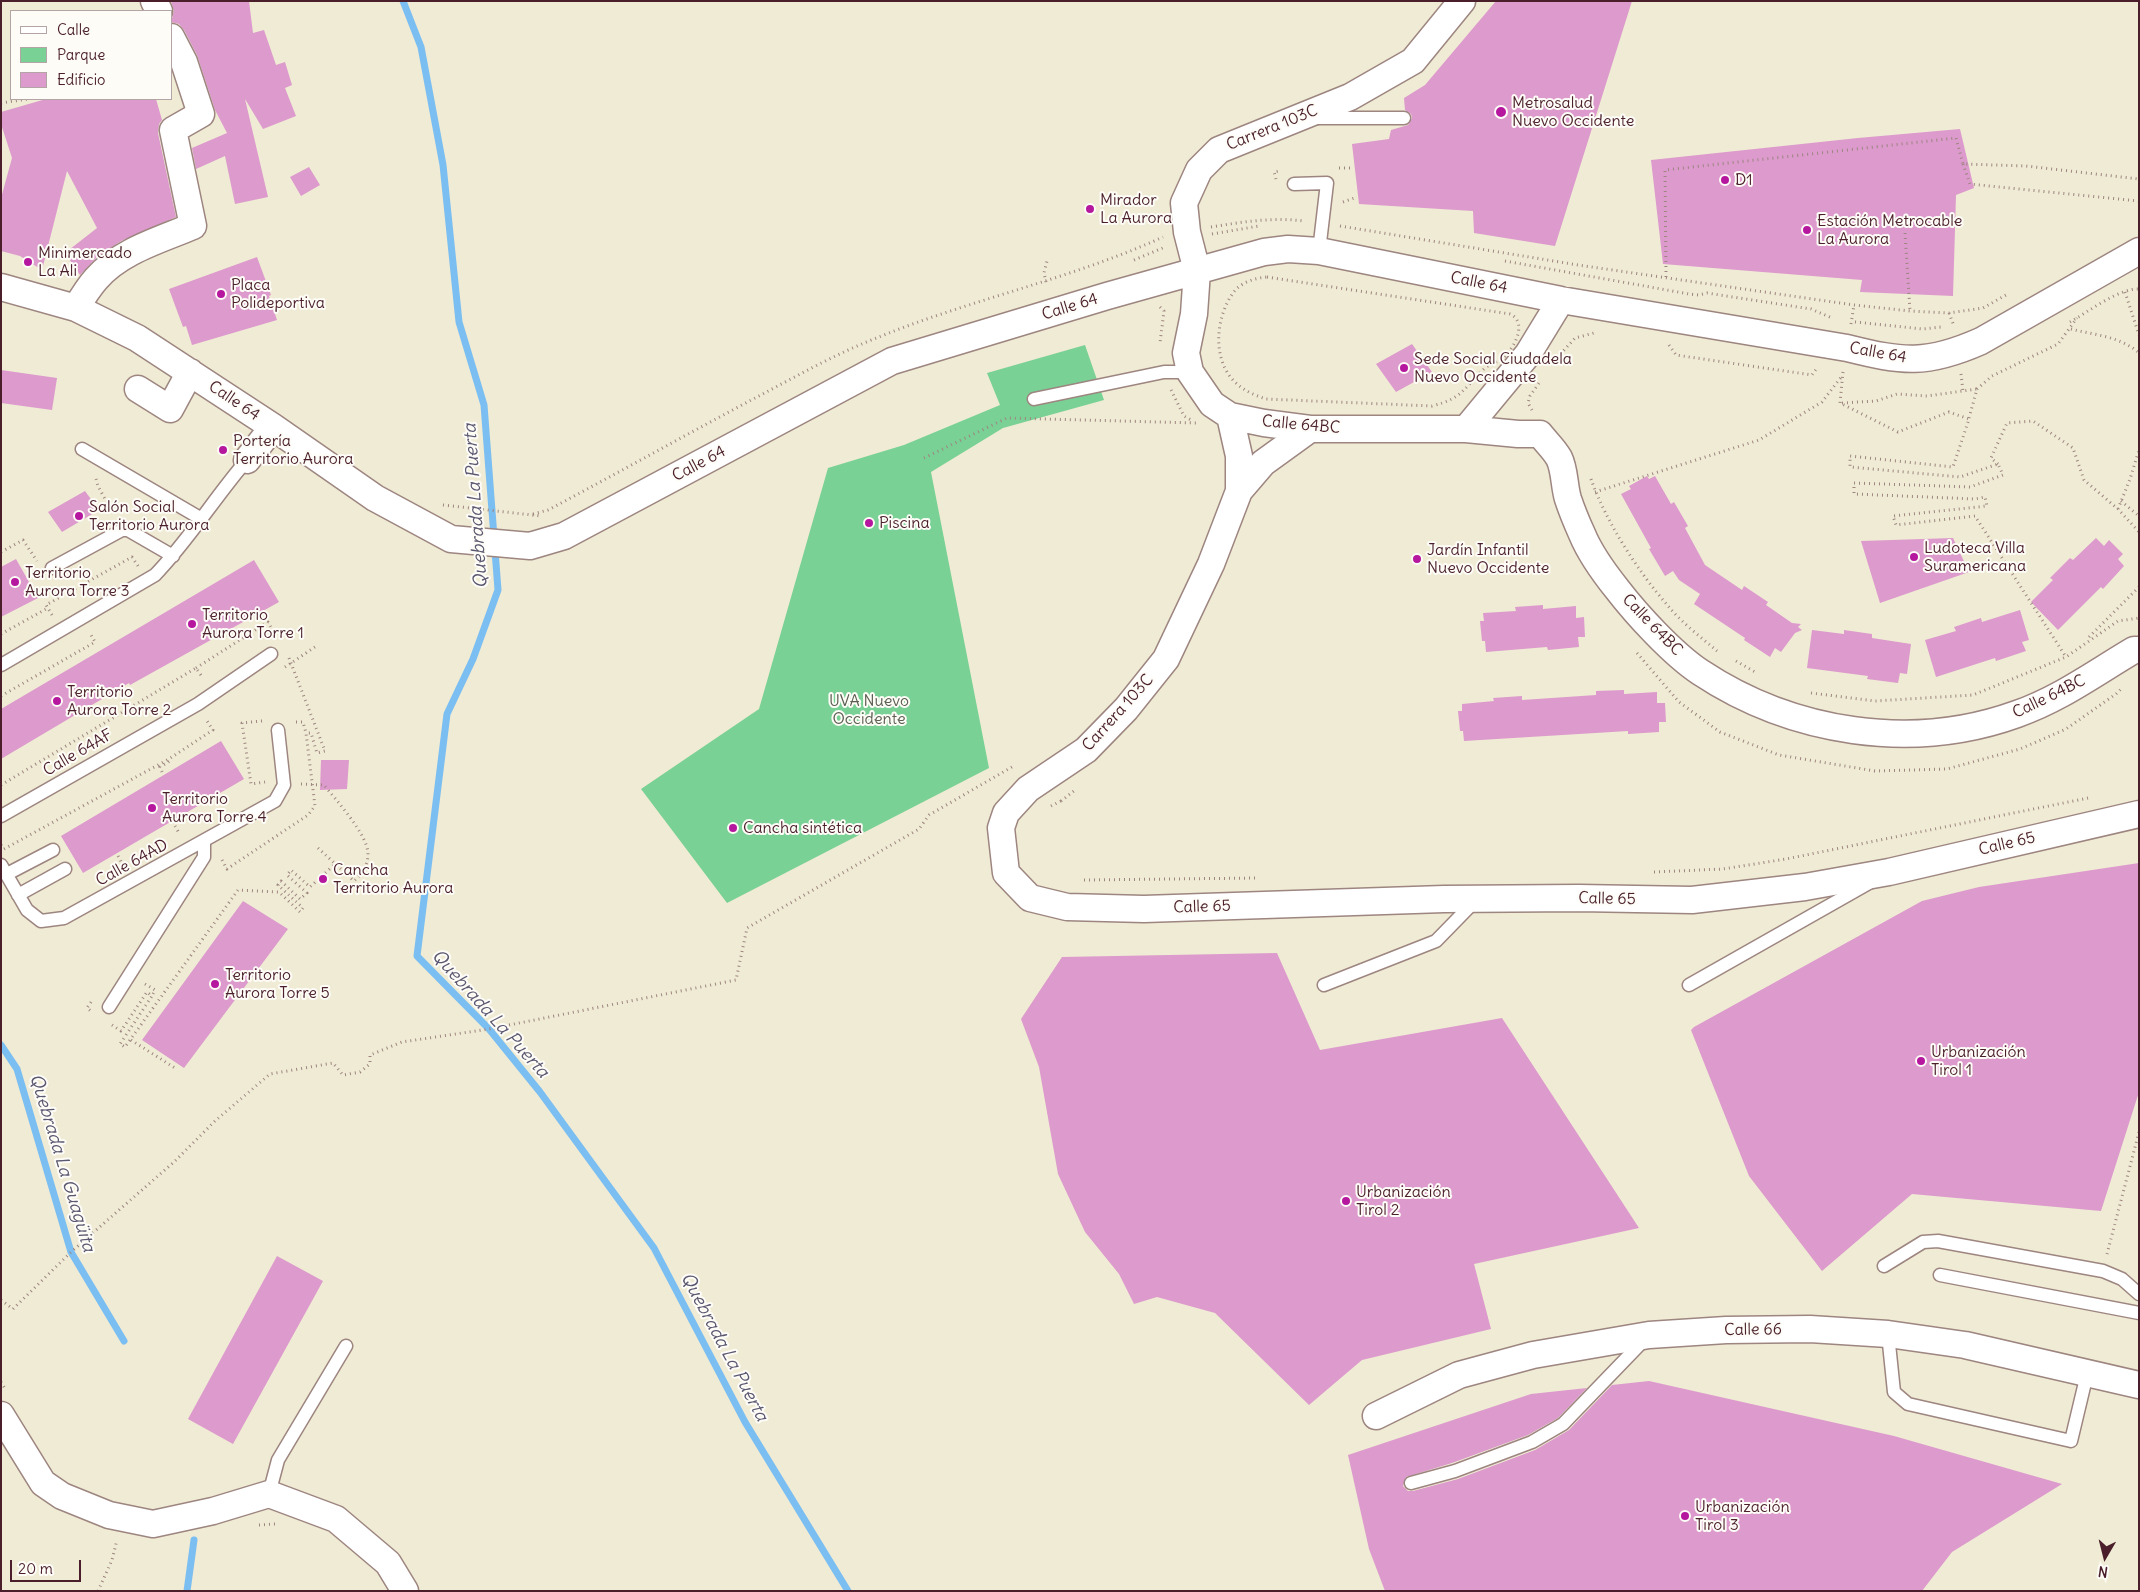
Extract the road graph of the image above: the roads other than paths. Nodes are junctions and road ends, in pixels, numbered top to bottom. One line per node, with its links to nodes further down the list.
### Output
1 (1462, 1): 3 (street, Carrera 103C)
2 (172, 39): 11 (street)
3 (1297, 118): 4 (lane); 8 (street, Carrera 103C)
4 (1404, 118)
5 (1294, 184): 6 (lane)
6 (1321, 234): 8 (street, Calle 64); 10 (street, Calle 64)
7 (2139, 252): 10 (street, Calle 64)
8 (1197, 271): 13 (street, Carrera 103C); 17 (street, Calle 64)
9 (1, 287): 11 (street, Calle 64)
10 (1561, 300): 19 (street)
11 (76, 308): 12 (street, Calle 64)
12 (190, 372): 14 (street); 17 (street, Calle 64)
13 (1190, 372): 15 (lane); 16 (street, Carrera 103C)
14 (138, 389)
15 (1034, 399)
16 (1230, 416): 18 (street, Calle 64BC); 22 (street)
17 (273, 427): 21 (street)
18 (1310, 429): 19 (street, Calle 64BC); 22 (street)
19 (1466, 429): 26 (street, Calle 64BC)
20 (82, 449): 23 (lane)
21 (247, 460): 23 (lane)
22 (1239, 492): 39 (street, Carrera 103C)
23 (200, 518): 24 (lane)
24 (173, 556): 25 (lane); 28 (lane)
25 (52, 568)
26 (2139, 650)
27 (272, 654): 31 (lane, Calle 64AF)
28 (1, 665)
29 (282, 726): 32 (lane, Calle 64AD)
30 (2139, 814): 36 (street, Calle 65)
31 (1, 816)
32 (204, 842): 37 (lane, Calle 64AD); 42 (lane)
33 (53, 850): 35 (lane)
34 (66, 869): 37 (lane)
35 (8, 870): 37 (lane)
36 (1889, 872): 38 (street, Calle 65); 41 (lane)
37 (18, 895)
38 (1478, 899): 39 (street, Calle 65); 40 (lane)
39 (1067, 907)
40 (1324, 985)
41 (1689, 985)
42 (103, 1006)
43 (1884, 1266): 45 (lane)
44 (1940, 1276): 46 (lane)
45 (2139, 1294)
46 (2139, 1313)
47 (1888, 1334): 48 (street, Calle 66); 50 (street, Calle 66); 50 (lane)
48 (1649, 1335): 53 (street, Calle 66); 54 (lane)
49 (346, 1346): 55 (lane)
50 (2087, 1374): 51 (street, Calle 66)
51 (2139, 1386)
52 (1, 1415): 55 (street)
53 (1376, 1416)
54 (1411, 1483)
55 (270, 1494): 56 (street)
56 (405, 1591)

